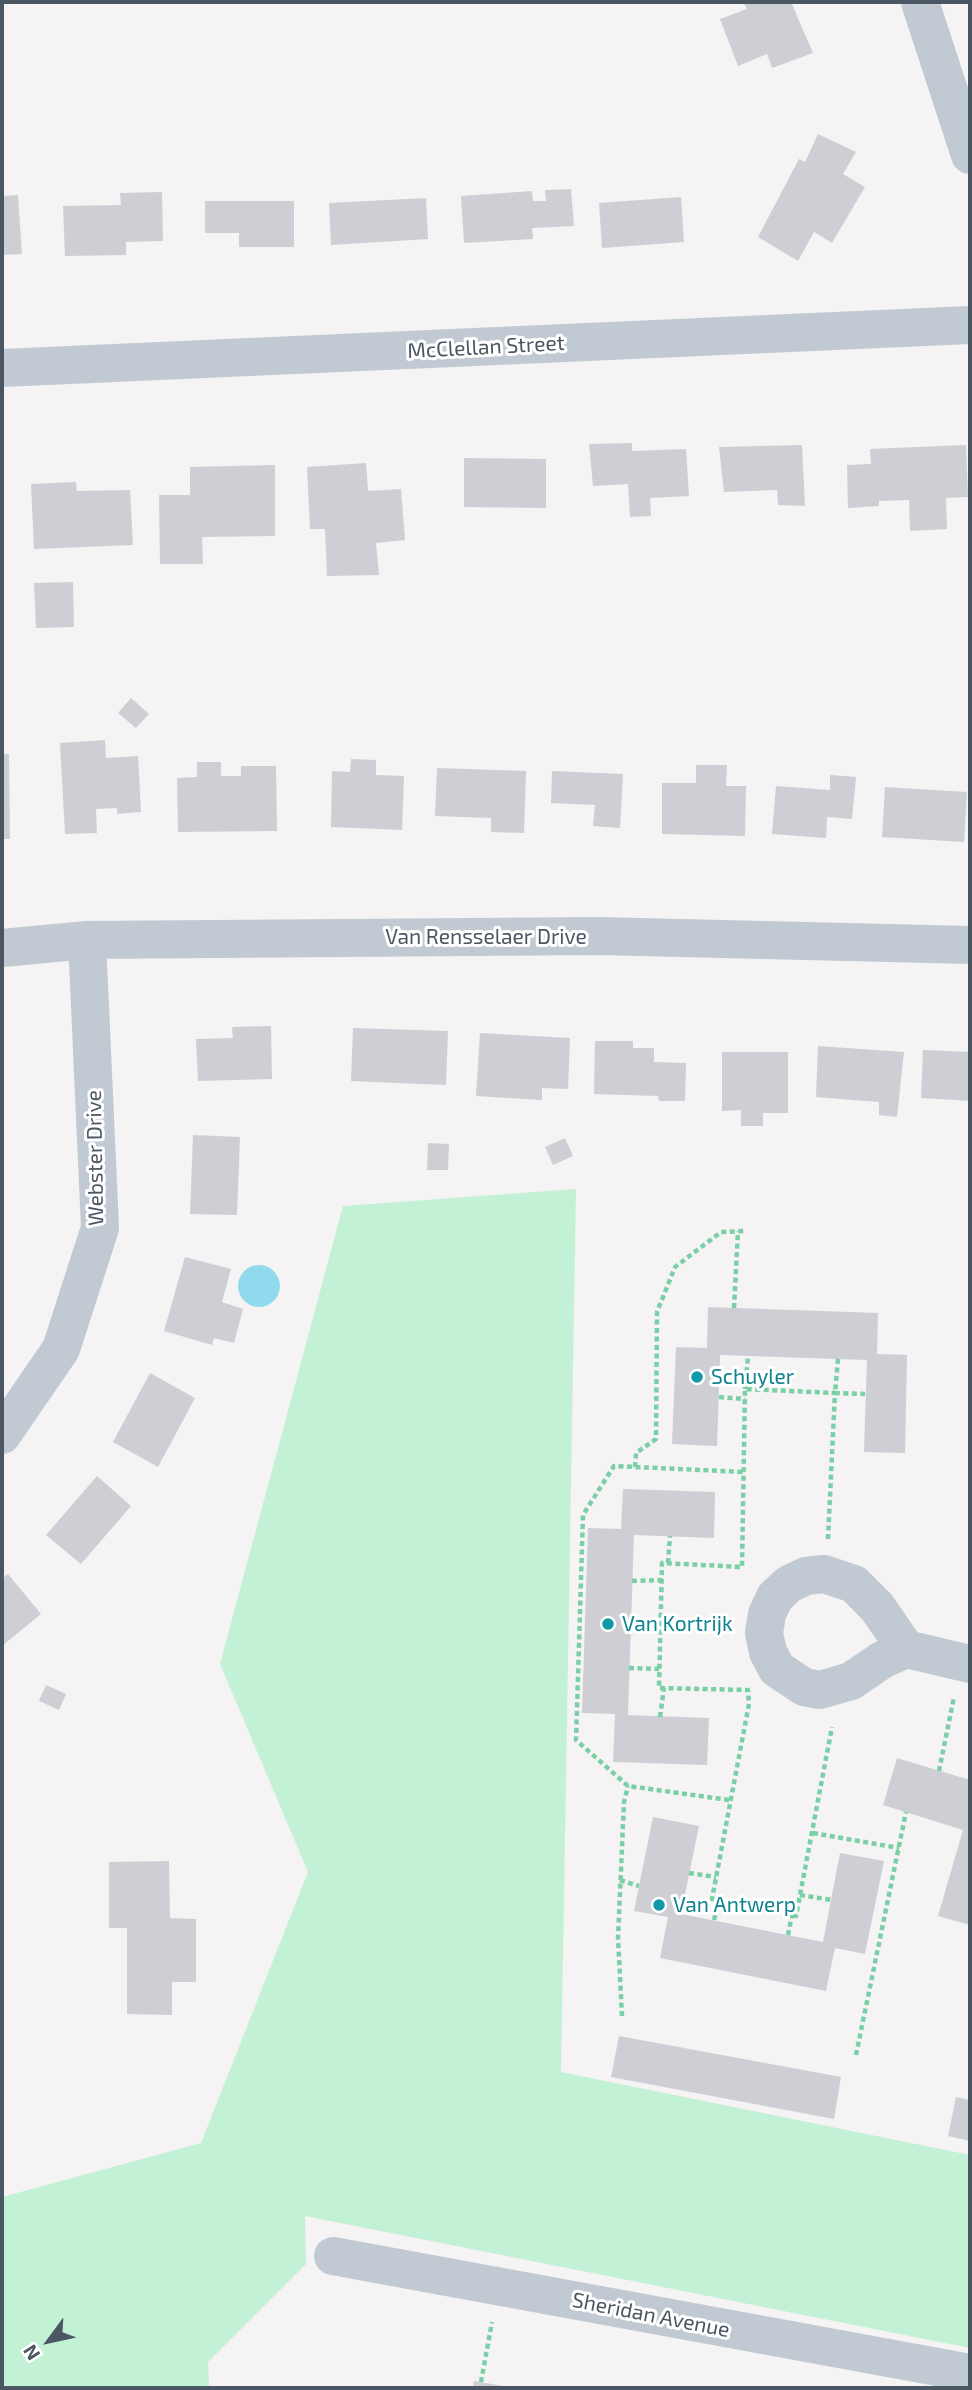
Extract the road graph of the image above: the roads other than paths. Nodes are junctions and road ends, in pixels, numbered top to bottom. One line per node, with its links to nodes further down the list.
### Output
1 (920, 2): 2 (street)
2 (970, 155)
3 (970, 325): 4 (street, McClellan Street)
4 (2, 368)
5 (87, 940): 6 (street, Van Rensselaer Drive); 7 (street, Van Rensselaer Drive); 8 (street, Webster Drive)
6 (970, 945)
7 (2, 948)
8 (2, 1434)
9 (906, 1649): 10 (street)
10 (970, 1664)
11 (333, 2256): 12 (street, Sheridan Avenue)
12 (970, 2373)

